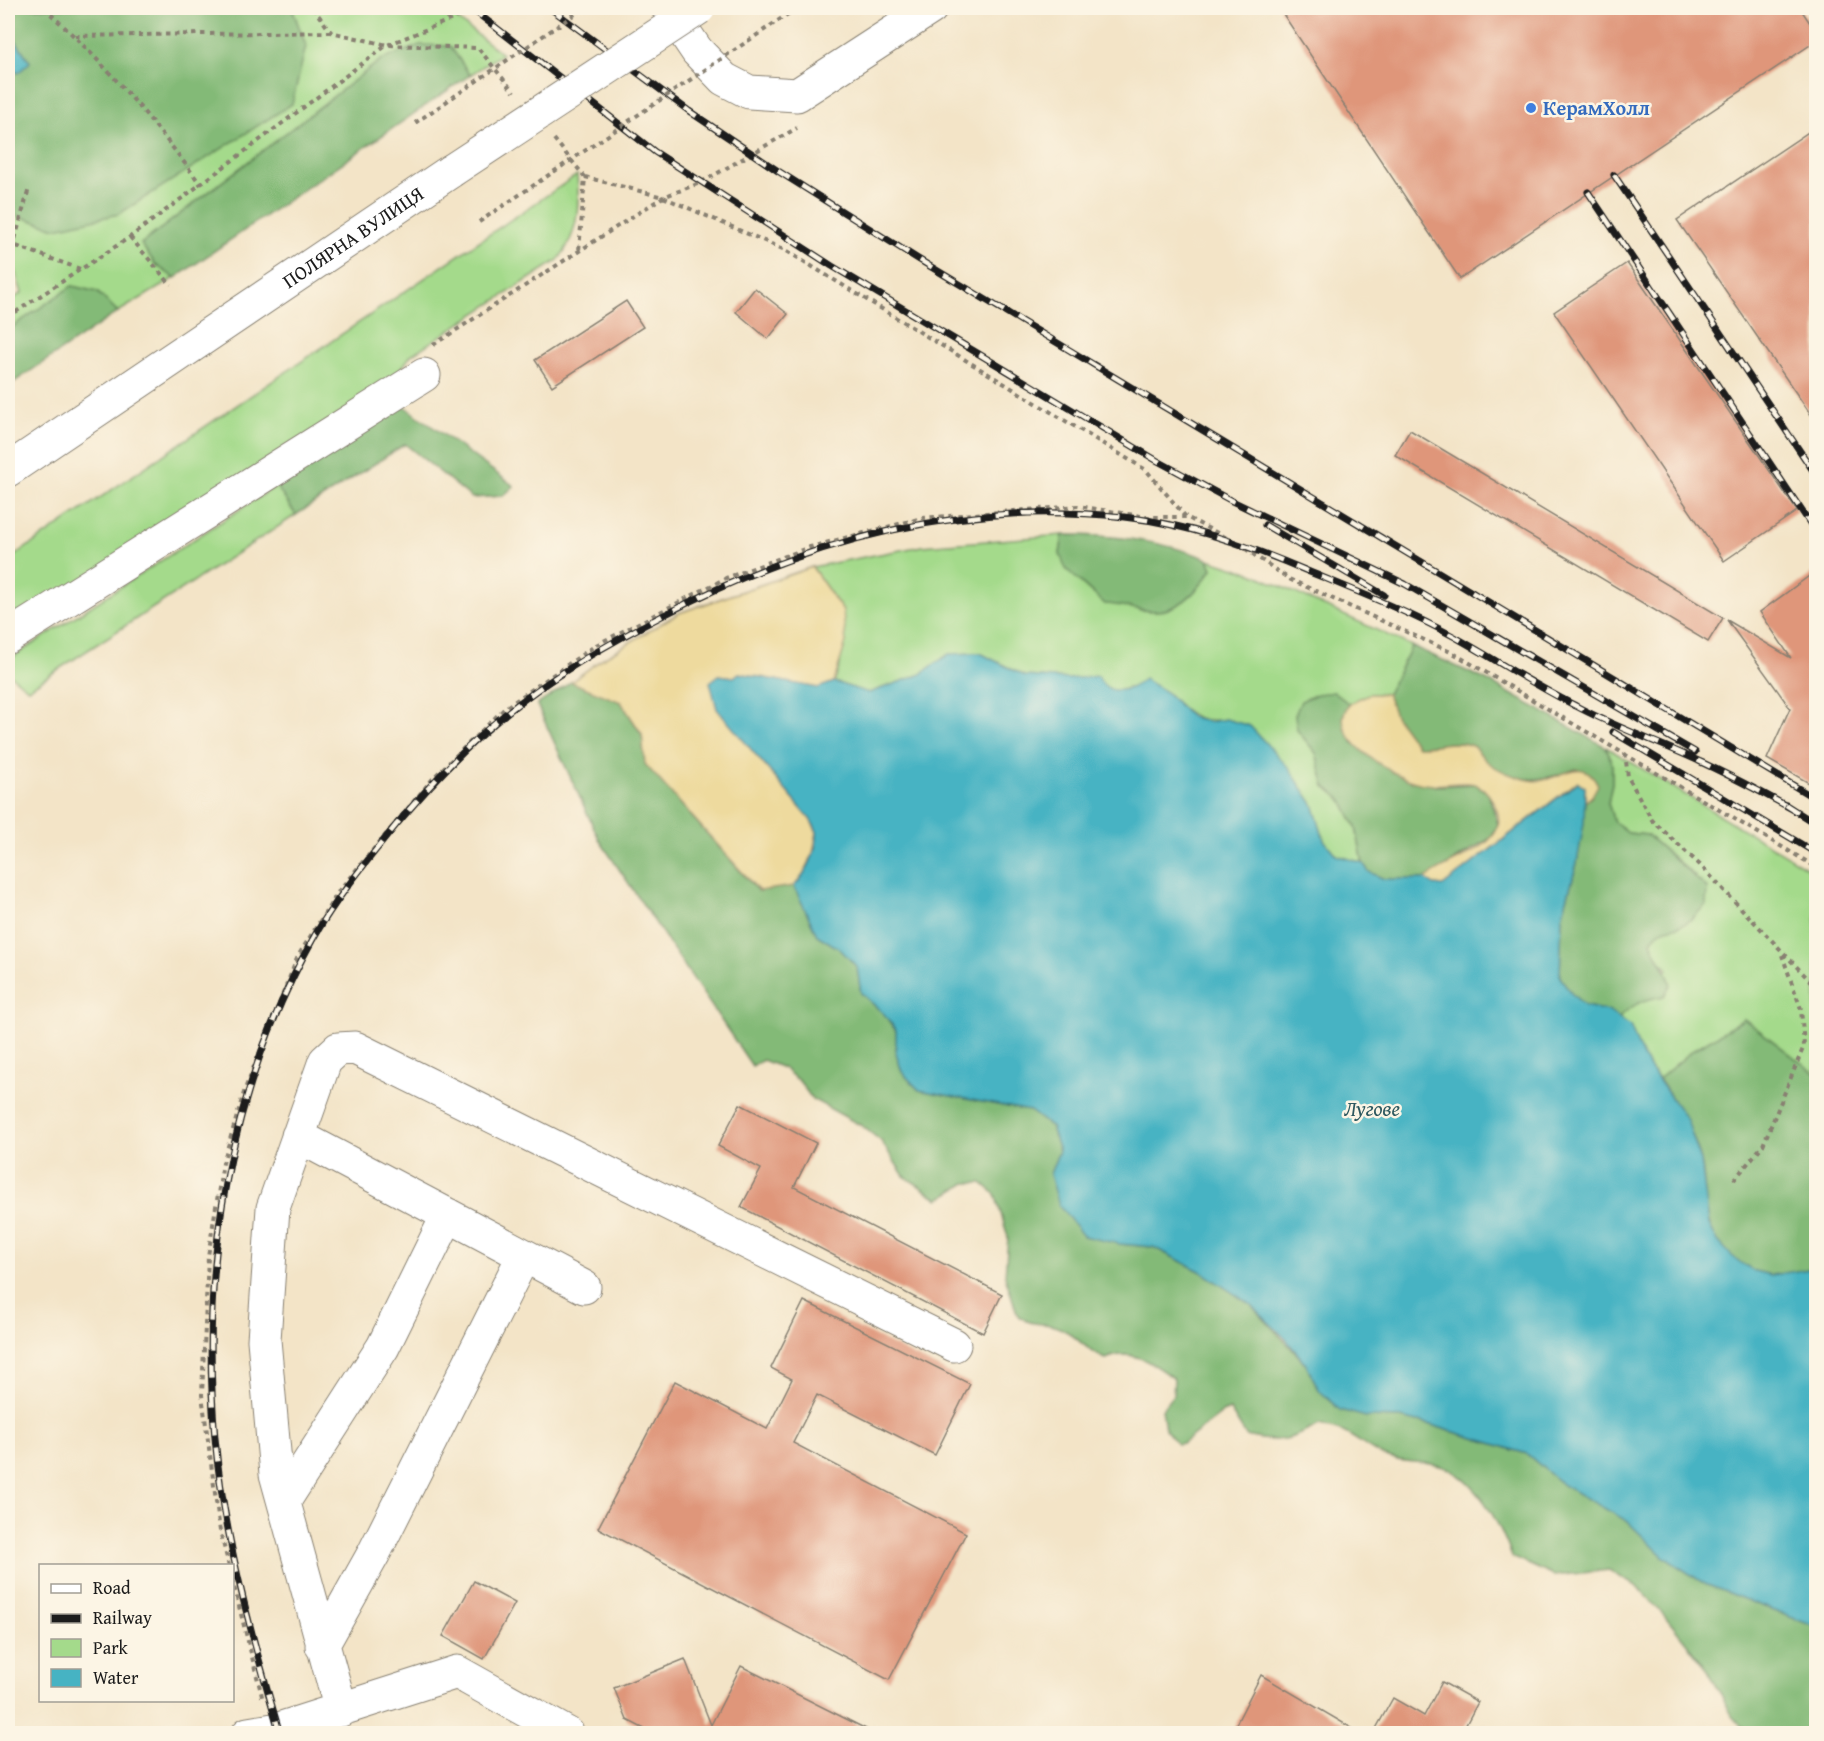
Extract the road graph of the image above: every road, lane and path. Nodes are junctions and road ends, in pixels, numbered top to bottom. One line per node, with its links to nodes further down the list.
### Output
1 (44, 8): 10 (path)
2 (313, 8): 9 (path)
3 (480, 8): 11 (path)
4 (584, 8): 13 (path, bridge)
5 (668, 8): 12 (main road)
6 (699, 8): 27 (main road, ПОЛЯРНА ВУЛИЦЯ, bridge)
7 (798, 8): 18 (path, bridge)
8 (931, 8): 12 (main road)
9 (331, 32): 10 (path); 11 (path)
10 (75, 36): 15 (path)
11 (387, 45): 15 (path)
12 (801, 110): 17 (path)
13 (415, 123)
14 (585, 177): 17 (path)
15 (201, 185): 19 (path)
16 (29, 188): 21 (path)
17 (663, 197): 26 (path); 28 (path)
18 (479, 222)
19 (130, 237): 23 (path); 24 (path)
20 (8, 243): 21 (path)
21 (13, 245): 22 (path); 23 (path)
22 (8, 264)
23 (81, 269): 25 (path)
24 (171, 285)
25 (8, 317)
26 (428, 360): 29 (main road)
27 (8, 470)
28 (1186, 517): 30 (path); 41 (path)
29 (8, 637)
30 (1625, 752): 31 (path); 32 (path)
31 (1816, 867)
32 (1780, 951): 33 (path); 35 (path)
33 (1816, 987)
34 (298, 1136): 36 (main road); 39 (main road); 40 (main road)
35 (1734, 1180)
36 (448, 1215): 37 (main road); 40 (main road)
37 (523, 1257): 38 (main road); 43 (main road)
38 (584, 1287)
39 (954, 1345)
40 (284, 1501): 43 (main road)
41 (228, 1564)
42 (234, 1590): 46 (path)
43 (322, 1646): 44 (main road)
44 (341, 1710): 45 (main road); 47 (main road)
45 (313, 1727): 46 (main road)
46 (259, 1732)
47 (568, 1734)

